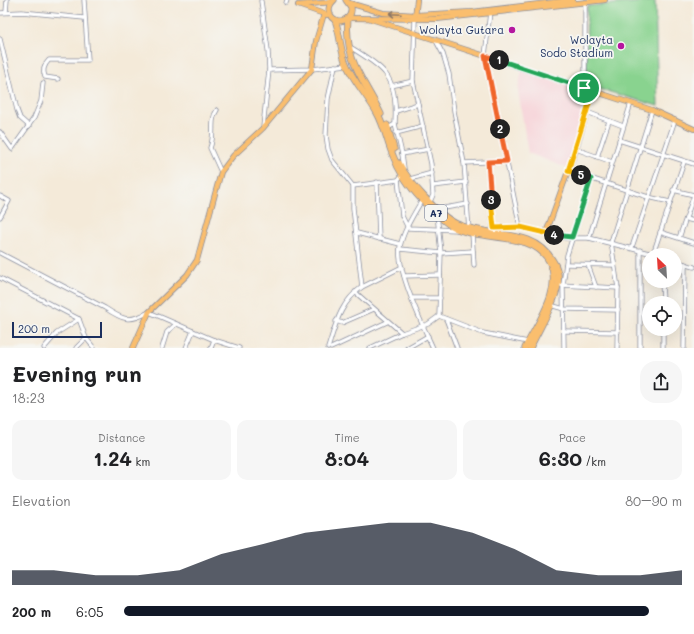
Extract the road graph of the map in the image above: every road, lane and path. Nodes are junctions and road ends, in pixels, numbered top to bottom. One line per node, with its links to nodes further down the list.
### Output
1 (7, 0): 11 (street)
2 (84, 0): 15 (street)
3 (417, 0): 17 (main road)
4 (573, 0): 10 (main road)
5 (605, 0): 9 (main road)
6 (261, 1): 30 (street)
7 (333, 1): 14 (main road); 18 (highway, A7)
8 (348, 1): 16 (highway, A7); 17 (main road, one-way to 8)
9 (585, 2): 10 (main road); 35 (street)
10 (548, 3): 12 (main road)
11 (6, 12): 13 (street); 15 (street)
12 (490, 12): 17 (main road); 24 (street)
13 (0, 13)
14 (324, 14): 18 (main road); 29 (main road)
15 (84, 18): 31 (street)
16 (348, 18): 18 (highway); 19 (main road); 23 (highway, A7)
17 (415, 18): 19 (main road); 20 (street)
18 (333, 19): 25 (highway, A7)
19 (371, 19): 20 (main road)
20 (414, 33): 22 (main road); 32 (street)
21 (0, 39): 26 (street)
22 (435, 39): 24 (main road); 65 (street)
23 (349, 46): 34 (street); 51 (highway, A7)
24 (485, 56): 35 (main road); 61 (street)
25 (347, 65): 27 (street); 51 (highway, A7)
26 (6, 66): 28 (street); 46 (street)
27 (335, 66): 29 (street); 77 (street)
28 (0, 68)
29 (312, 69): 30 (street); 49 (main road)
30 (269, 70): 49 (street)
31 (58, 79)
32 (412, 81): 34 (street); 38 (street)
33 (43, 83): 46 (street)
34 (391, 86): 41 (street)
35 (584, 88): 36 (main road)
36 (593, 91): 37 (main road); 42 (main road)
37 (631, 103): 40 (main road); 48 (street)
38 (418, 104): 41 (street); 47 (street)
39 (217, 110): 68 (street)
40 (652, 110): 43 (main road); 55 (street)
41 (396, 111): 45 (street)
42 (587, 112): 44 (street); 57 (main road)
43 (675, 119): 50 (main road); 59 (street)
44 (609, 121): 48 (street); 60 (street)
45 (395, 124): 51 (street); 53 (street)
46 (29, 126): 52 (street)
47 (423, 126): 53 (street); 56 (street)
48 (623, 126): 54 (street)
49 (263, 128): 68 (main road)
50 (694, 128)
51 (386, 129): 69 (highway, A7)
52 (0, 132)
53 (396, 133): 58 (street)
54 (619, 140): 55 (street); 63 (street)
55 (640, 147): 59 (street); 79 (street)
56 (429, 149): 58 (street); 70 (street)
57 (576, 149): 60 (street); 67 (main road)
58 (402, 154): 69 (street)
59 (662, 155): 64 (street); 83 (street)
60 (598, 157): 63 (street)
61 (507, 161): 62 (street); 92 (street)
62 (488, 162): 65 (street); 96 (street)
63 (612, 162): 76 (street)
64 (684, 162): 66 (street); 80 (street)
65 (464, 163): 75 (street)
66 (694, 164)
67 (568, 171): 72 (street); 100 (main road)
68 (221, 172): 136 (main road)
69 (403, 173): 71 (highway, A7); 73 (street); 84 (highway, A7)
70 (432, 173): 71 (street); 78 (street)
71 (410, 179): 86 (highway, A7)
72 (591, 179): 76 (street); 101 (street)
73 (398, 180): 74 (street); 93 (street)
74 (377, 182): 77 (street); 104 (street)
75 (466, 182): 78 (street); 87 (street)
76 (606, 183): 79 (street); 102 (street)
77 (353, 186): 99 (street)
78 (433, 186): 86 (street)
79 (627, 190): 83 (street); 105 (street)
80 (673, 190): 81 (street); 85 (street)
81 (694, 195): 90 (street)
82 (0, 196): 89 (street)
83 (648, 197): 85 (street); 108 (street)
84 (422, 199): 86 (highway, A7); 93 (street)
85 (670, 202): 98 (street)
86 (430, 204): 88 (highway, A7)
87 (468, 204): 88 (street); 97 (street)
88 (437, 212): 94 (street); 95 (highway, A7); 97 (highway, A7)
89 (0, 217)
90 (686, 219): 91 (street); 103 (street)
91 (694, 220)
92 (520, 227): 96 (street); 100 (street)
93 (408, 228): 94 (street); 107 (street)
94 (438, 229): 95 (street); 113 (street)
95 (458, 230): 97 (highway, A7)
96 (493, 230): 97 (highway, A7); 125 (highway, A7)
97 (470, 231): 111 (street); 125 (highway, A7)
98 (660, 232): 103 (street); 109 (street)
99 (357, 233): 104 (street); 126 (street)
100 (546, 233): 101 (street)
101 (572, 237): 102 (street); 115 (street)
102 (589, 238): 105 (street)
103 (678, 238): 106 (street)
104 (379, 239): 107 (street)
105 (611, 242): 108 (street); 119 (street)
106 (694, 243)
107 (400, 246): 113 (street); 121 (street)
108 (632, 247): 110 (street)
109 (656, 248)
110 (640, 250): 168 (street)
111 (473, 251): 113 (street); 118 (street)
112 (0, 253): 136 (street)
113 (441, 253): 122 (street)
114 (682, 263): 117 (street)
115 (566, 264): 116 (street); 125 (street)
116 (588, 264): 119 (street); 127 (street)
117 (685, 264): 120 (street); 170 (street)
118 (474, 265)
119 (614, 265): 128 (street)
120 (694, 266)
121 (402, 267): 123 (street); 126 (street)
122 (440, 275): 123 (street); 131 (street)
123 (404, 276): 130 (street)
124 (0, 278): 138 (street)
125 (558, 284): 127 (street); 132 (highway, A7); 133 (street); 151 (highway, A7)
126 (362, 287): 129 (street)
127 (596, 287): 128 (street)
128 (618, 288): 135 (street)
129 (356, 292): 134 (street); 139 (street)
130 (413, 298): 131 (street); 142 (street)
131 (440, 298): 137 (street)
132 (550, 305): 133 (street); 151 (highway, A7)
133 (564, 308): 135 (street); 144 (street)
134 (374, 309): 139 (street); 140 (street)
135 (618, 310): 145 (street)
136 (149, 312): 141 (street); 155 (main road)
137 (439, 316): 142 (street); 151 (street); 164 (street)
138 (79, 319): 149 (street); 152 (street)
139 (336, 321): 160 (street)
140 (388, 322): 146 (street); 160 (street)
141 (176, 324): 143 (street); 156 (street)
142 (423, 325): 146 (street); 147 (street)
143 (193, 331): 150 (street); 157 (street)
144 (565, 331): 145 (street); 166 (street)
145 (618, 332): 167 (street)
146 (402, 333): 161 (street)
147 (428, 336): 162 (street); 163 (street)
148 (663, 336): 169 (street)
149 (86, 338): 153 (street); 154 (street)
150 (214, 340): 158 (street); 159 (street)
151 (529, 345): 165 (highway, A7)
152 (44, 348)
153 (76, 348)
154 (94, 348)
155 (132, 348)
156 (162, 348)
157 (186, 348)
158 (211, 348)
159 (239, 348)
160 (329, 348)
161 (370, 348)
162 (407, 348)
163 (433, 348)
164 (457, 348)
165 (525, 348)
166 (564, 348)
167 (617, 348)
168 (640, 348)
169 (663, 348)
170 (684, 348)

